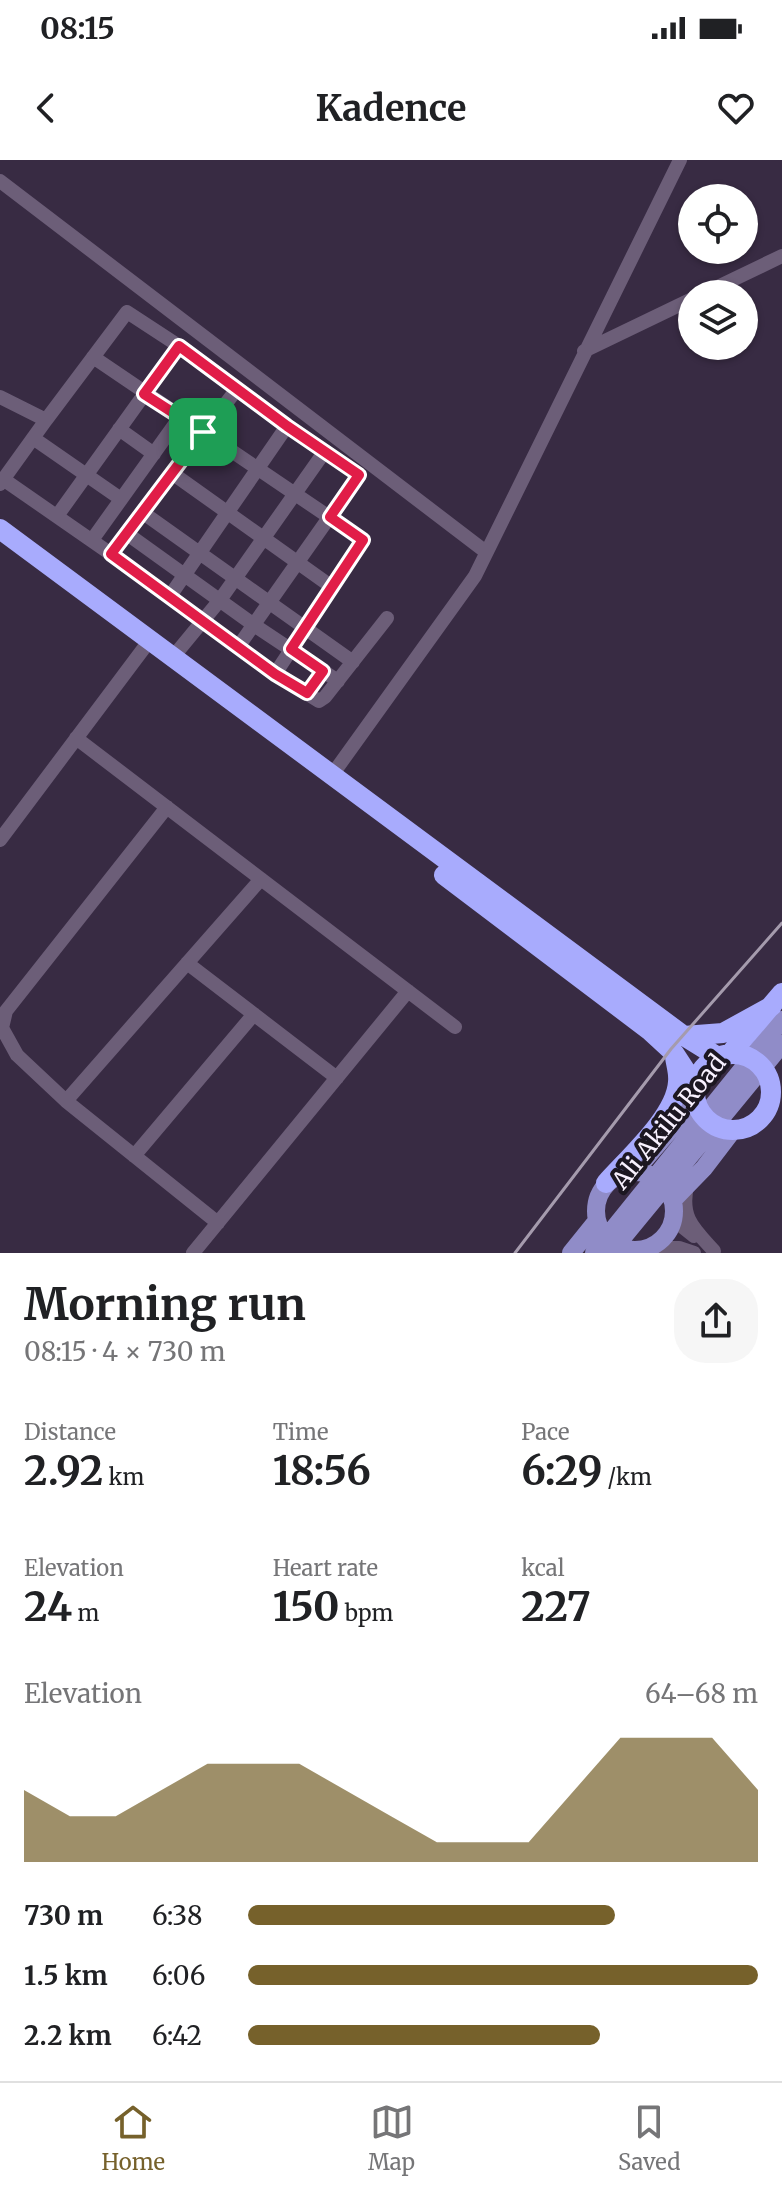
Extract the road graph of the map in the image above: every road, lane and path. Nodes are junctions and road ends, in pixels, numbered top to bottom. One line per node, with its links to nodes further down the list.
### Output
1 (680, 160): 7 (street)
2 (0, 181): 35 (street)
3 (782, 256): 4 (street)
4 (732, 280)
5 (678, 306): 7 (street)
6 (179, 346): 8 (street); 9 (street); 10 (street)
7 (584, 351): 35 (street)
8 (93, 357): 10 (street); 13 (street)
9 (237, 389): 14 (street); 16 (street)
10 (144, 394): 12 (street); 15 (street)
11 (0, 397): 13 (street)
12 (180, 417): 16 (street); 19 (street)
13 (46, 420): 17 (street)
14 (287, 426): 18 (street); 20 (street)
15 (119, 429): 19 (street); 21 (street)
16 (203, 432): 20 (street); 22 (street)
17 (33, 438): 21 (street); 23 (street)
18 (325, 451): 24 (street); 29 (street)
19 (150, 459): 22 (street); 25 (street)
20 (258, 468): 24 (street); 27 (street)
21 (86, 475): 25 (street); 28 (street)
22 (170, 476): 26 (street); 27 (street)
23 (2, 481): 28 (street)
24 (294, 494): 29 (street); 32 (street)
25 (121, 499): 33 (street)
26 (142, 512): 31 (street); 36 (street)
27 (227, 513): 32 (street); 36 (street)
28 (57, 516): 33 (street)
29 (330, 517): 38 (street); 41 (street)
30 (0, 529): 52 (highway)
31 (126, 533): 37 (street); 39 (street)
32 (263, 538): 38 (street); 40 (street)
33 (92, 540): 37 (street)
34 (0, 541): 50 (highway)
35 (486, 552): 59 (street)
36 (199, 553): 39 (street); 40 (street)
37 (111, 554): 42 (street)
38 (298, 562): 41 (street); 44 (street)
39 (184, 575): 42 (street); 43 (street)
40 (234, 579): 43 (street); 44 (street)
41 (332, 587): 48 (street)
42 (170, 596): 46 (street)
43 (220, 600): 46 (street); 47 (street)
44 (269, 604): 47 (street); 48 (street)
45 (387, 618): 53 (street)
46 (204, 620): 49 (street); 52 (street)
47 (254, 625): 49 (street); 51 (street)
48 (305, 628): 51 (street); 53 (street)
49 (238, 647): 55 (street)
50 (144, 648): 58 (street); 68 (highway)
51 (291, 649): 54 (street); 55 (street)
52 (173, 657): 59 (highway)
53 (353, 662): 56 (street)
54 (323, 671): 56 (street); 57 (street)
55 (275, 674): 57 (street)
56 (338, 681): 57 (street)
57 (307, 693)
58 (76, 738): 60 (street); 61 (street)
59 (332, 775): 68 (highway)
60 (167, 807): 62 (street); 74 (street)
61 (0, 840)
62 (261, 879): 63 (street); 64 (street)
63 (187, 963): 66 (street); 74 (street)
64 (408, 991): 67 (street); 71 (street)
65 (779, 1006): 68 (highway); 70 (highway); 88 (main road, Ali Akilu Road)
66 (254, 1014): 71 (street); 76 (street)
67 (455, 1027)
68 (679, 1044): 70 (highway); 73 (highway); 78 (highway)
69 (782, 1044): 88 (main road, Ali Akilu Road)
70 (724, 1055): 72 (highway); 73 (highway)
71 (337, 1078): 83 (street)
72 (776, 1081): 75 (highway)
73 (696, 1092): 75 (highway); 77 (main road)
74 (66, 1101): 76 (street)
75 (733, 1130): 79 (main road)
76 (134, 1156): 83 (street)
77 (635, 1171): 78 (main road); 80 (main road)
78 (606, 1183): 82 (main road)
79 (687, 1185): 80 (main road); 85 (street)
80 (673, 1200): 81 (main road)
81 (674, 1220): 84 (main road); 85 (street)
82 (596, 1222): 84 (main road); 87 (main road)
83 (218, 1223): 86 (street)
84 (639, 1250): 89 (street)
85 (715, 1252)
86 (193, 1253)
87 (571, 1253)
88 (600, 1253)
89 (694, 1253)

